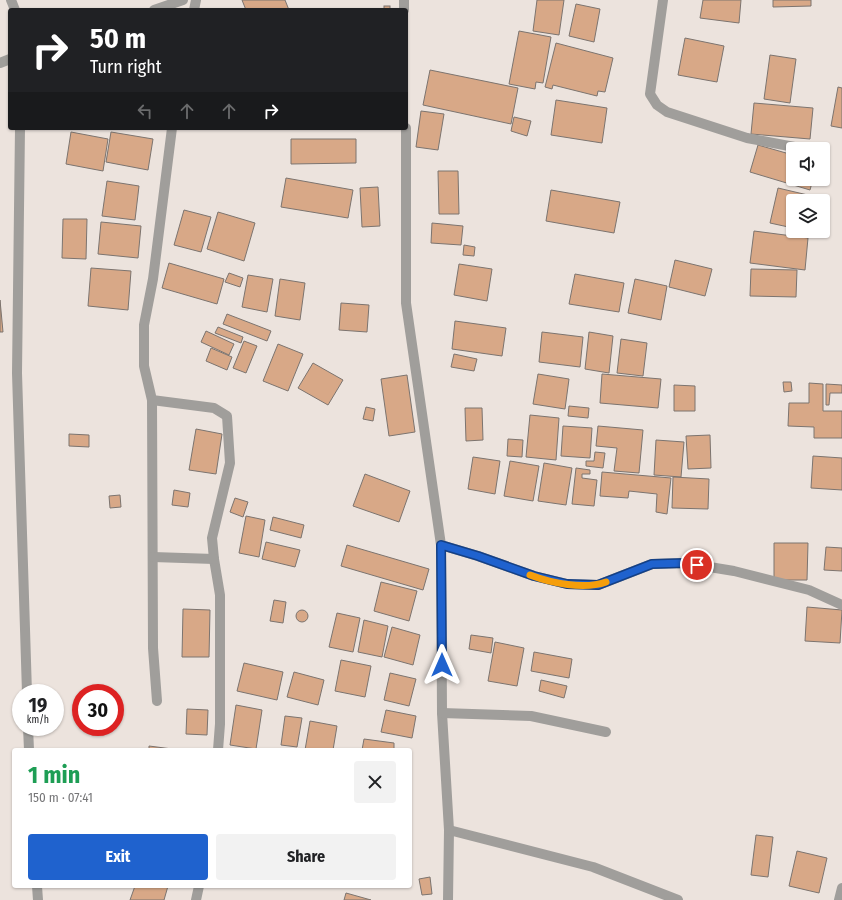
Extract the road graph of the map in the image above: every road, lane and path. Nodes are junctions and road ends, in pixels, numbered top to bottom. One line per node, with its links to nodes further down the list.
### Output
1 (183, 0): 3 (street)
2 (663, 0): 7 (street)
3 (160, 8)
4 (20, 130): 13 (street)
5 (172, 130): 8 (street)
6 (406, 130): 9 (street)
7 (786, 145)
8 (152, 400): 10 (street); 11 (street)
9 (441, 545): 12 (street); 15 (street)
10 (153, 557): 11 (street); 14 (street)
11 (214, 559): 19 (street)
12 (842, 605)
13 (27, 684)
14 (157, 701)
15 (442, 713): 16 (street); 20 (street)
16 (606, 732)
17 (28, 736): 18 (street)
18 (29, 748)
19 (218, 748)
20 (448, 830): 26 (street); 27 (street)
21 (37, 888): 24 (street)
22 (199, 888): 25 (street)
23 (842, 888): 28 (street)
24 (38, 900)
25 (196, 900)
26 (448, 900)
27 (678, 900)
28 (839, 900)

